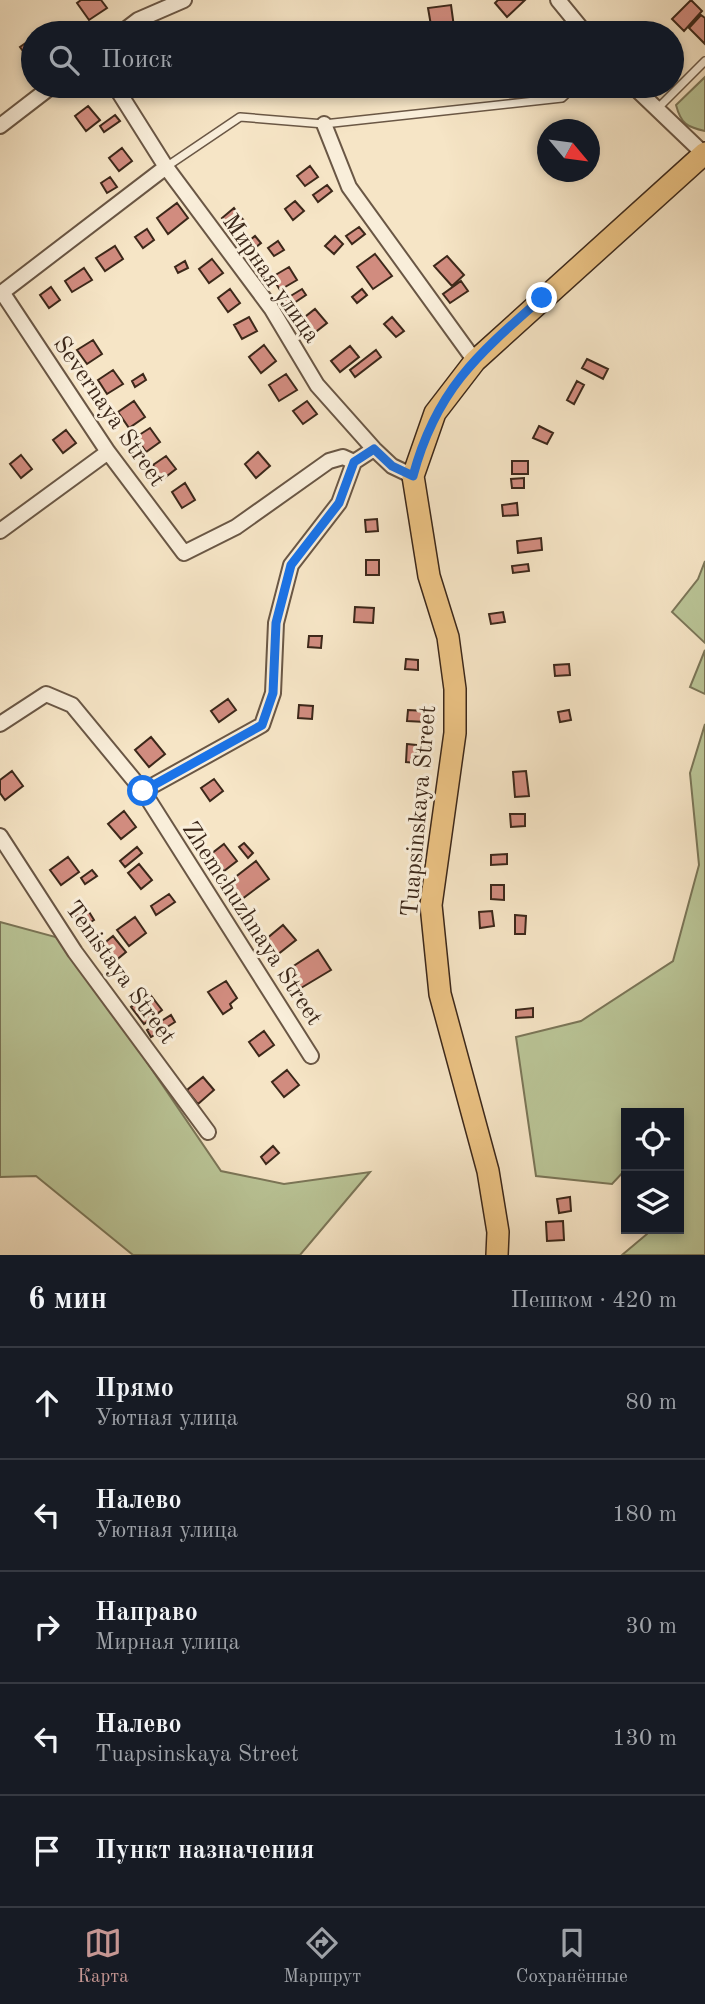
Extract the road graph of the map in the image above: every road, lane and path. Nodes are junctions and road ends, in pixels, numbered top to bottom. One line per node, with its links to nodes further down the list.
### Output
1 (184, 0): 3 (street)
2 (558, 0): 4 (street)
3 (139, 21)
4 (575, 21)
5 (705, 61): 6 (lane)
6 (684, 82)
7 (36, 98): 14 (street)
8 (123, 98): 16 (street, Мирная улица)
9 (563, 98): 13 (lane)
10 (647, 98): 12 (street)
11 (667, 98): 12 (lane)
12 (657, 108): 15 (street)
13 (324, 124): 16 (lane); 18 (street)
14 (0, 126)
15 (704, 154): 18 (main road, Tuapsinskaya Street)
16 (166, 167): 17 (street); 19 (street, Мирная улица)
17 (1, 293): 20 (street, Severnaya Street)
18 (474, 361): 22 (main road, Tuapsinskaya Street)
19 (374, 449): 21 (street); 22 (street, Мирная улица)
20 (108, 452): 21 (street, Severnaya Street); 23 (street)
21 (354, 462): 25 (street)
22 (413, 476): 29 (main road, Tuapsinskaya Street)
23 (0, 531)
24 (0, 723): 25 (street, Zhemchuzhnaya Street)
25 (143, 791): 27 (street, Zhemchuzhnaya Street)
26 (0, 836): 28 (street, Tenistaya Street)
27 (311, 1056)
28 (208, 1132)
29 (497, 1255)

